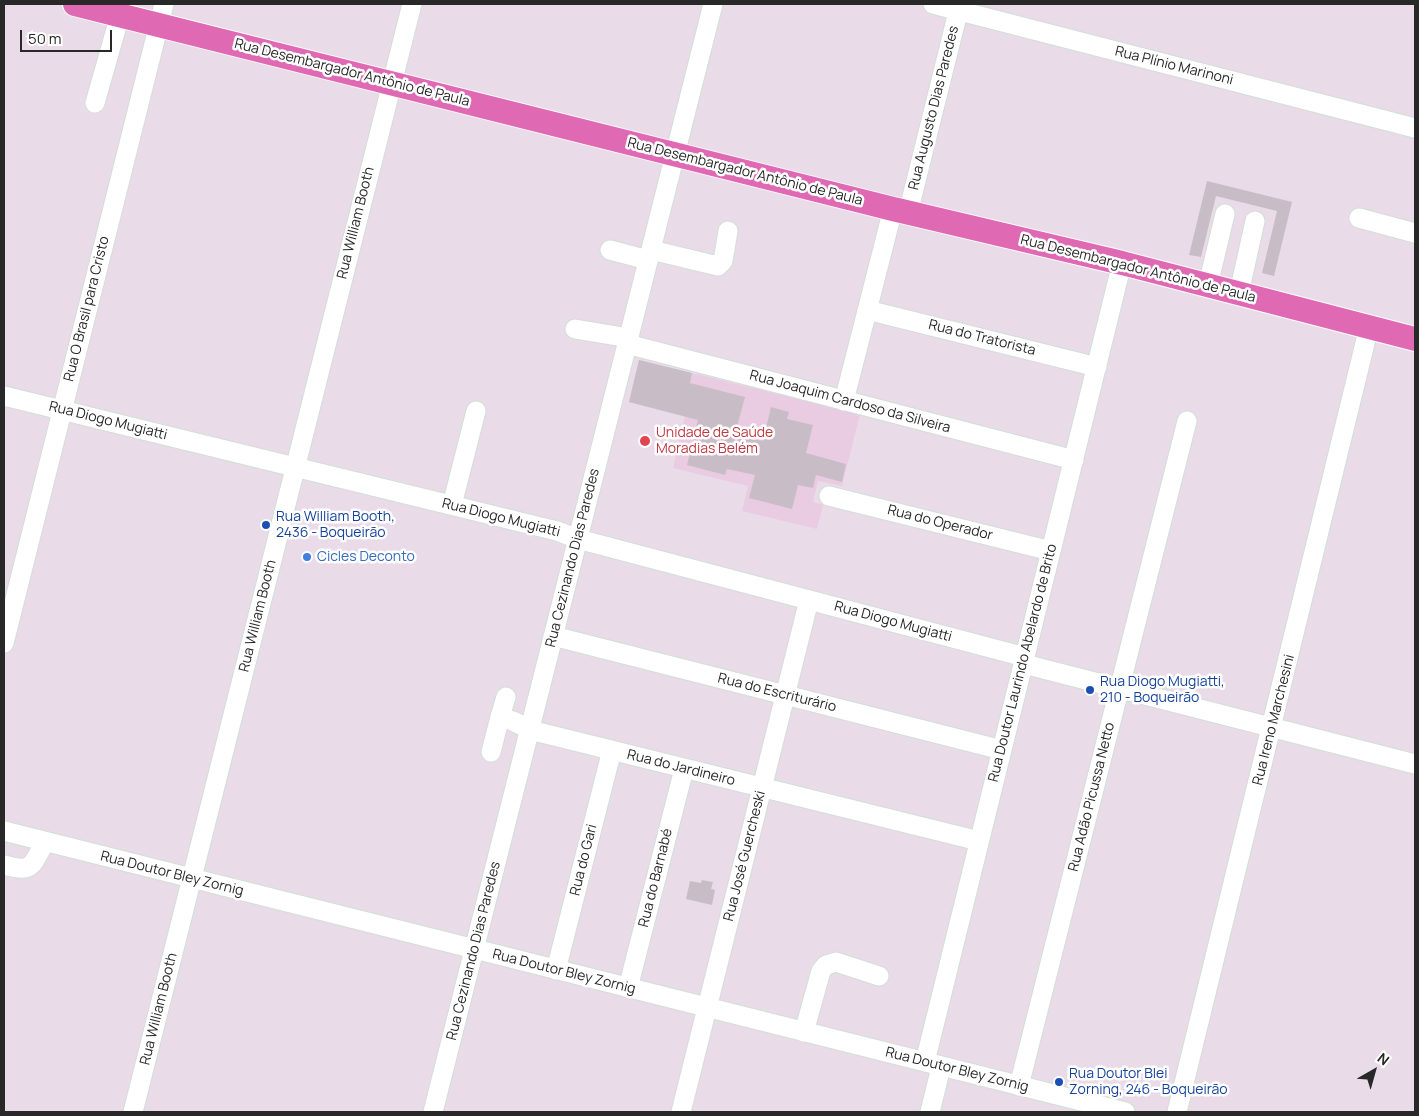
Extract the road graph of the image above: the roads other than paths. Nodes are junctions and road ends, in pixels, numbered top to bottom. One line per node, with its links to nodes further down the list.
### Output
1 (75, 4): 7 (main road, Rua Desembargador Antônio de Paula)
2 (412, 4): 8 (street, Rua William Booth)
3 (713, 4): 11 (street, Rua Cezinando Dias Paredes)
4 (933, 4): 5 (street, Rua Plínio Marinoni)
5 (959, 7): 10 (street, Rua Plínio Marinoni); 12 (street, Rua Augusto Dias Paredes)
6 (161, 14): 7 (main road, Rua Desembargador Antônio de Paula); 8 (main road, Rua Desembargador Antônio de Paula); 31 (street, Rua O Brasil para Cristo)
7 (120, 15): 9 (street)
8 (392, 83): 11 (main road, Rua Desembargador Antônio de Paula); 35 (street, Rua William Booth)
9 (95, 103)
10 (1415, 128)
11 (675, 154): 12 (main road, Rua Desembargador Antônio de Paula); 19 (street, Rua Cezinando Dias Paredes)
12 (900, 211): 20 (main road, Rua Desembargador Antônio de Paula); 23 (street, Rua Augusto Dias Paredes)
13 (1226, 214): 21 (street)
14 (1358, 218): 17 (street)
15 (1255, 221): 22 (street)
16 (728, 231): 19 (street)
17 (1415, 233)
18 (610, 250): 19 (street)
19 (650, 255): 27 (street, Rua Cezinando Dias Paredes)
20 (1122, 263): 21 (main road, Rua Desembargador Antônio de Paula); 28 (street, Rua Doutor Laurindo Abelardo de Brito)
21 (1208, 285): 22 (main road, Rua Desembargador Antônio de Paula)
22 (1239, 293): 24 (main road, Rua Desembargador Antônio de Paula)
23 (867, 310): 28 (street, Rua do Tratorista); 30 (street, Rua Augusto Dias Paredes)
24 (1369, 327): 26 (main road, Rua Desembargador Antônio de Paula); 49 (street, Rua Ireno Marchesini)
25 (575, 329): 27 (street, Rua Joaquim Cardoso da Silveira)
26 (1415, 339)
27 (628, 341): 30 (street, Rua Joaquim Cardoso da Silveira); 38 (street, Rua Cezinando Dias Paredes)
28 (1096, 367): 34 (street, Rua Doutor Laurindo Abelardo de Brito)
29 (4, 396): 31 (street, Rua Diogo Mugiatti)
30 (844, 401): 34 (street, Rua Joaquim Cardoso da Silveira)
31 (62, 410): 35 (street, Rua Diogo Mugiatti); 41 (street, Rua O Brasil para Cristo)
32 (476, 411): 37 (street)
33 (1187, 421): 45 (street, Rua Adão Picussa Netto)
34 (1074, 460): 39 (street, Rua Doutor Laurindo Abelardo de Brito)
35 (295, 467): 37 (street, Rua Diogo Mugiatti); 61 (street, Rua William Booth)
36 (829, 496): 39 (street, Rua do Operador)
37 (452, 505): 38 (street, Rua Diogo Mugiatti)
38 (578, 539): 40 (street, Rua Diogo Mugiatti); 42 (street, Rua Cezinando Dias Paredes)
39 (1051, 551): 44 (street, Rua Doutor Laurindo Abelardo de Brito)
40 (809, 600): 44 (street, Rua Diogo Mugiatti); 46 (street, Rua José Guercheski)
41 (7, 618): 43 (street, Rua O Brasil para Cristo)
42 (553, 636): 46 (street, Rua do Escriturário); 50 (street, Rua Cezinando Dias Paredes)
43 (4, 643)
44 (1025, 661): 45 (street, Rua Diogo Mugiatti); 52 (street, Rua Doutor Laurindo Abelardo de Brito)
45 (1119, 689): 49 (street, Rua Diogo Mugiatti); 69 (street, Rua Adão Picussa Netto)
46 (785, 696): 52 (street, Rua do Escriturário); 56 (street, Rua José Guercheski)
47 (506, 697): 48 (street)
48 (500, 717): 50 (street, Rua do Jardineiro); 53 (street)
49 (1272, 728): 54 (street, Rua Diogo Mugiatti); 75 (street, Rua Ireno Marchesini)
50 (530, 730): 51 (street, Rua do Jardineiro); 62 (street, Rua Cezinando Dias Paredes)
51 (612, 750): 55 (street, Rua do Jardineiro); 63 (street, Rua do Gari)
52 (1002, 750): 58 (street, Rua Doutor Laurindo Abelardo de Brito)
53 (491, 752)
54 (1415, 764)
55 (684, 769): 56 (street, Rua do Jardineiro); 65 (street, Rua do Barnabé)
56 (762, 788): 58 (street, Rua do Jardineiro); 66 (street, Rua José Guercheski)
57 (4, 831): 59 (street, Rua Doutor Bley Zornig)
58 (979, 841): 68 (street, Rua Doutor Laurindo Abelardo de Brito)
59 (44, 842): 60 (street); 61 (street, Rua Doutor Bley Zornig)
60 (4, 865)
61 (192, 879): 62 (street, Rua Doutor Bley Zornig); 70 (street, Rua William Booth)
62 (474, 950): 63 (street, Rua Doutor Bley Zornig); 71 (street, Rua Cezinando Dias Paredes)
63 (556, 970): 65 (street, Rua Doutor Bley Zornig)
64 (879, 976): 67 (street)
65 (628, 988): 66 (street, Rua Doutor Bley Zornig)
66 (707, 1008): 67 (street, Rua Doutor Bley Zornig); 72 (street, Rua José Guercheski)
67 (804, 1032): 68 (street, Rua Doutor Bley Zornig)
68 (933, 1064): 69 (street, Rua Doutor Bley Zornig); 73 (street, Rua Doutor Laurindo Abelardo de Brito)
69 (1019, 1086): 74 (street, Rua Doutor Bley Zornig)
70 (133, 1112)
71 (433, 1112)
72 (681, 1112)
73 (930, 1112)
74 (1125, 1112)
75 (1177, 1112)

